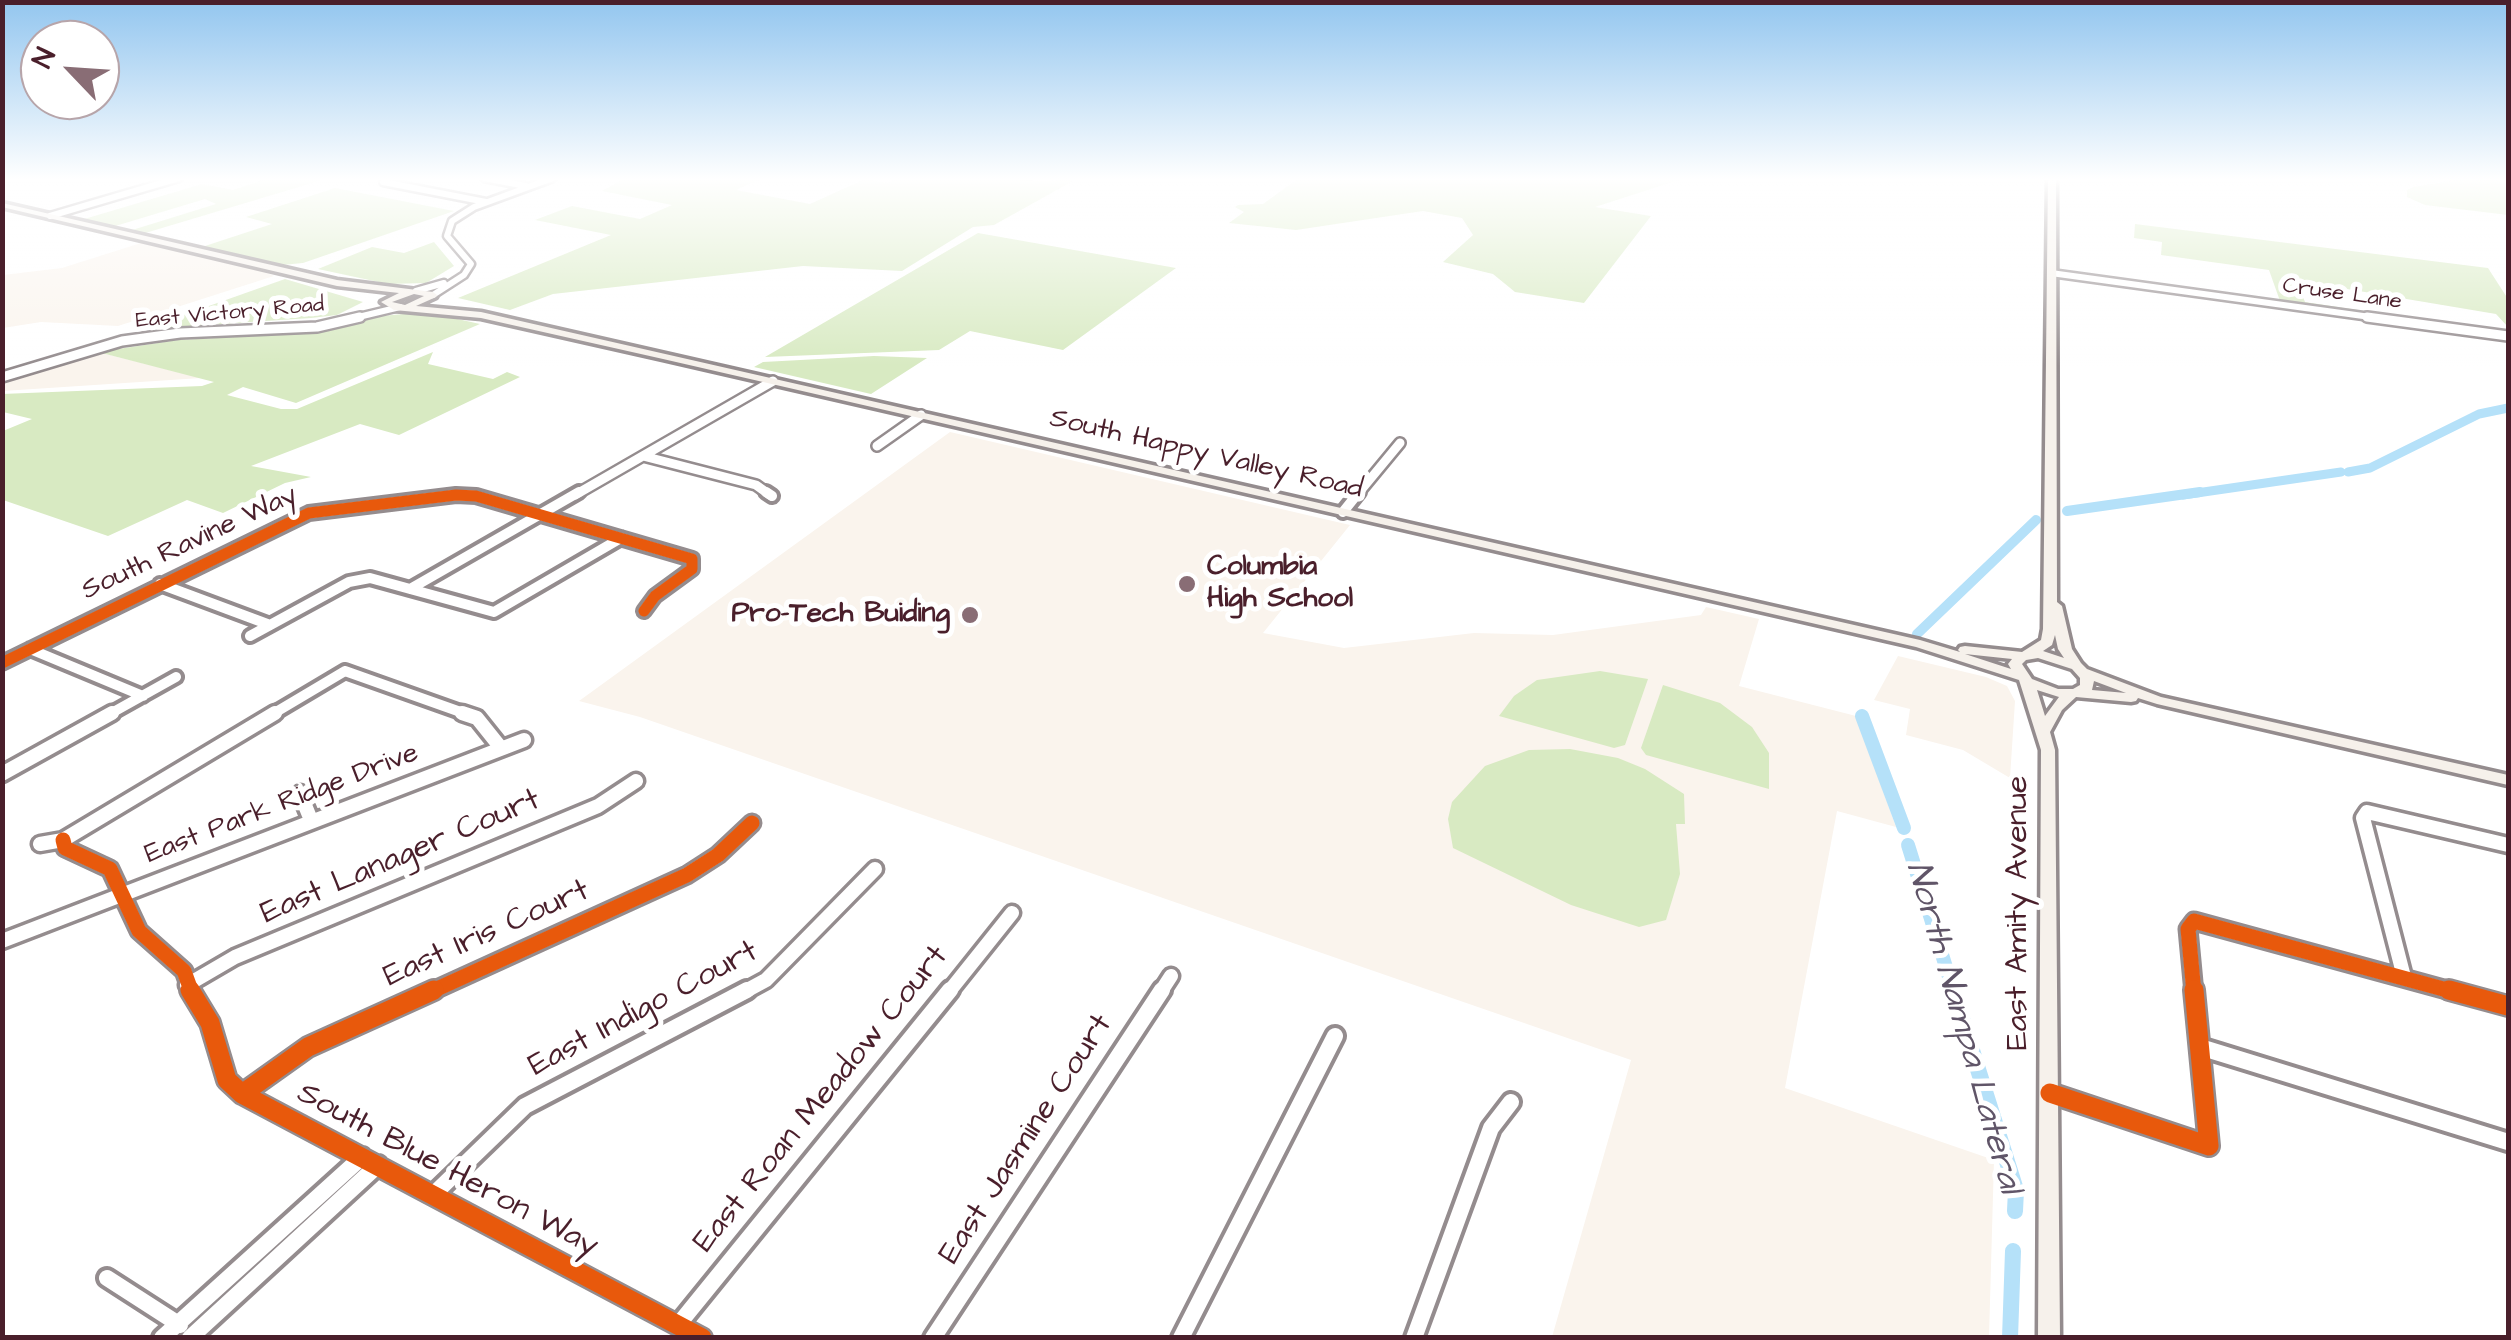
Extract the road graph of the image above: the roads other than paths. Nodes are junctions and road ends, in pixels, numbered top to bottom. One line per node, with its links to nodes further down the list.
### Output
1 (155, 241): 6 (main road)
2 (451, 241): 4 (street)
3 (2051, 241): 5 (main road)
4 (466, 272): 7 (street); 8 (street)
5 (2051, 273): 13 (street, Cruse Lane); 26 (main road)
6 (338, 283): 7 (main road); 9 (main road)
7 (413, 291): 8 (main road); 9 (main road)
8 (433, 296): 10 (main road); 11 (main road)
9 (386, 301): 10 (main road); 12 (street, East Victory Road)
10 (404, 307): 11 (main road); 12 (street, East Victory Road)
11 (481, 315): 15 (main road, South Happy Valley Road)
12 (346, 320): 14 (street, East Victory Road)
13 (2508, 336)
14 (2, 377)
15 (774, 382): 16 (main road, South Happy Valley Road); 19 (street)
16 (921, 415): 18 (street); 21 (main road, South Happy Valley Road)
17 (1400, 443): 21 (street)
18 (877, 446)
19 (643, 456): 20 (street); 22 (street)
20 (772, 496)
21 (1343, 512): 30 (main road, South Happy Valley Road)
22 (540, 514): 23 (street, South Ravine Way); 24 (street, South Ravine Way); 25 (street)
23 (620, 538): 25 (street); 27 (street, South Ravine Way)
24 (160, 584): 28 (street); 31 (street, South Ravine Way)
25 (410, 589): 28 (street)
26 (2051, 591): 32 (main road); 34 (main road)
27 (644, 611)
28 (270, 625): 29 (street)
29 (250, 636)
30 (1920, 644): 32 (main road, South Happy Valley Road); 36 (main road, South Happy Valley Road)
31 (30, 649): 33 (street, South Ravine Way); 38 (street)
32 (2026, 655): 34 (main road); 36 (main road)
33 (2, 663)
34 (2080, 669): 37 (main road); 39 (main road)
35 (176, 677): 38 (street)
36 (2024, 679): 37 (main road, South Happy Valley Road); 40 (main road, East Amity Avenue)
37 (2073, 694): 39 (main road); 40 (main road)
38 (143, 696): 43 (street)
39 (2157, 700): 44 (main road)
40 (2044, 729): 62 (main road, East Amity Avenue)
41 (524, 740): 42 (street, East Park Ridge Drive)
42 (502, 748): 47 (street, East Park Ridge Drive); 49 (street)
43 (2, 774)
44 (2508, 780)
45 (636, 781): 58 (street, East Lanager Court)
46 (300, 792): 47 (street)
47 (311, 820): 53 (street, East Park Ridge Drive)
48 (752, 823): 63 (street, East Iris Court)
49 (63, 840): 50 (street); 53 (street)
50 (40, 844)
51 (2508, 845): 57 (street)
52 (875, 869): 67 (street, East Indigo Court)
53 (122, 894): 55 (street, East Park Ridge Drive); 58 (street)
54 (1012, 914): 69 (street, East Roan Meadow Court)
55 (2, 940)
56 (1171, 976): 73 (street, East Jasmine Court)
57 (2404, 977): 59 (street); 61 (street)
58 (186, 985): 63 (street)
59 (2508, 1006)
60 (1334, 1036): 74 (street)
61 (2200, 1048): 62 (street); 65 (street)
62 (2050, 1093): 76 (main road, East Amity Avenue)
63 (242, 1094): 66 (street, South Blue Heron Way)
64 (1511, 1102): 75 (street)
65 (2508, 1142)
66 (370, 1161): 67 (street, South Blue Heron Way); 70 (street)
67 (433, 1194): 69 (street, South Blue Heron Way)
68 (106, 1278): 70 (street)
69 (678, 1325): 72 (street, South Blue Heron Way)
70 (191, 1333): 71 (street)
71 (162, 1338)
72 (702, 1338)
73 (933, 1338)
74 (1181, 1338)
75 (1414, 1338)
76 (2049, 1338)

